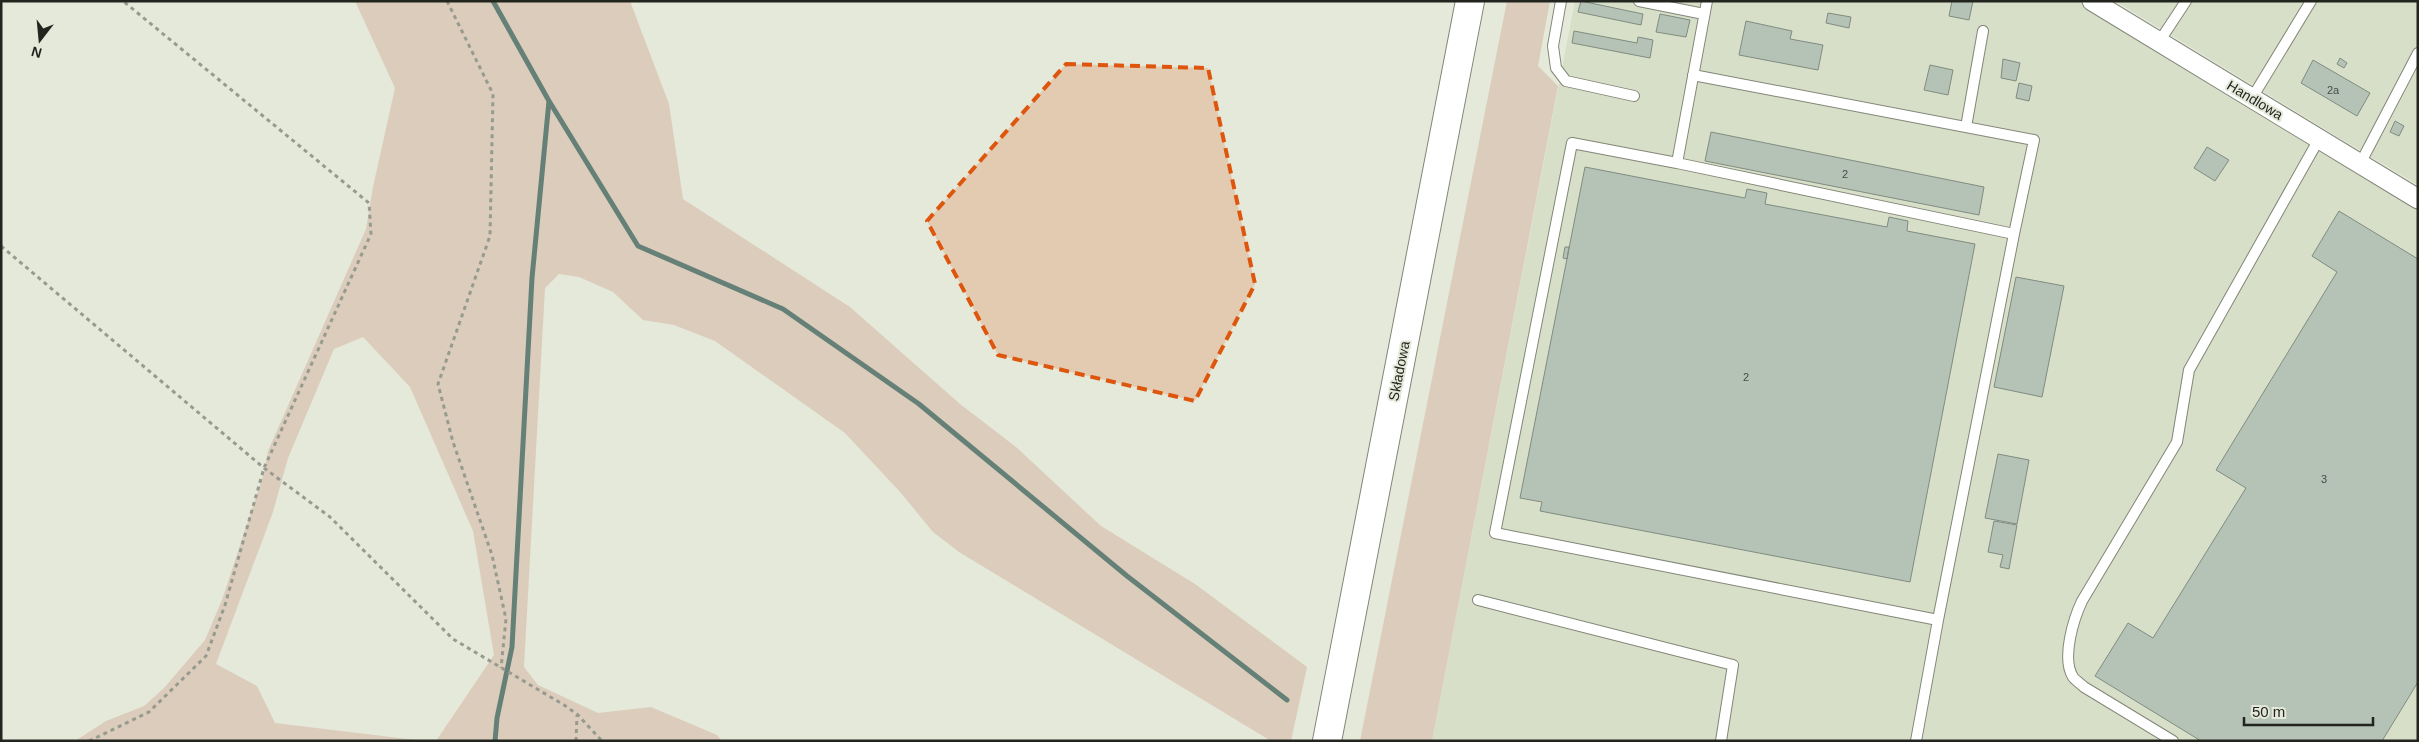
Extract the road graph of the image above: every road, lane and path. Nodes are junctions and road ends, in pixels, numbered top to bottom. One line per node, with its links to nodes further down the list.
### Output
1 (123, 1): 24 (path)
2 (447, 1): 27 (path)
3 (1470, 1): 32 (main road, Składowa)
4 (1561, 1): 15 (lane)
5 (1639, 1): 10 (lane)
6 (1707, 1): 10 (lane)
7 (2092, 1): 12 (street, Handlowa)
8 (2186, 1): 12 (lane)
9 (2311, 1): 16 (lane)
10 (1704, 14): 14 (lane)
11 (1983, 31): 17 (lane)
12 (2159, 42): 16 (street, Handlowa)
13 (2418, 53): 20 (lane)
14 (1693, 75): 17 (lane); 19 (lane)
15 (1634, 96)
16 (2252, 98): 18 (street, Handlowa)
17 (1966, 126): 22 (lane)
18 (2319, 139): 20 (street, Handlowa); 35 (lane)
19 (1676, 163): 22 (lane); 26 (lane)
20 (2360, 164): 21 (street, Handlowa)
21 (2418, 199)
22 (2014, 234): 26 (lane)
23 (1, 246): 24 (path)
24 (264, 468): 27 (path); 29 (path)
25 (1478, 600): 33 (lane)
26 (1938, 620): 34 (lane)
27 (501, 668): 28 (path)
28 (577, 714): 30 (path); 31 (path)
29 (89, 741)
30 (576, 741)
31 (602, 741)
32 (1327, 741)
33 (1721, 741)
34 (1916, 741)
35 (2173, 741)

